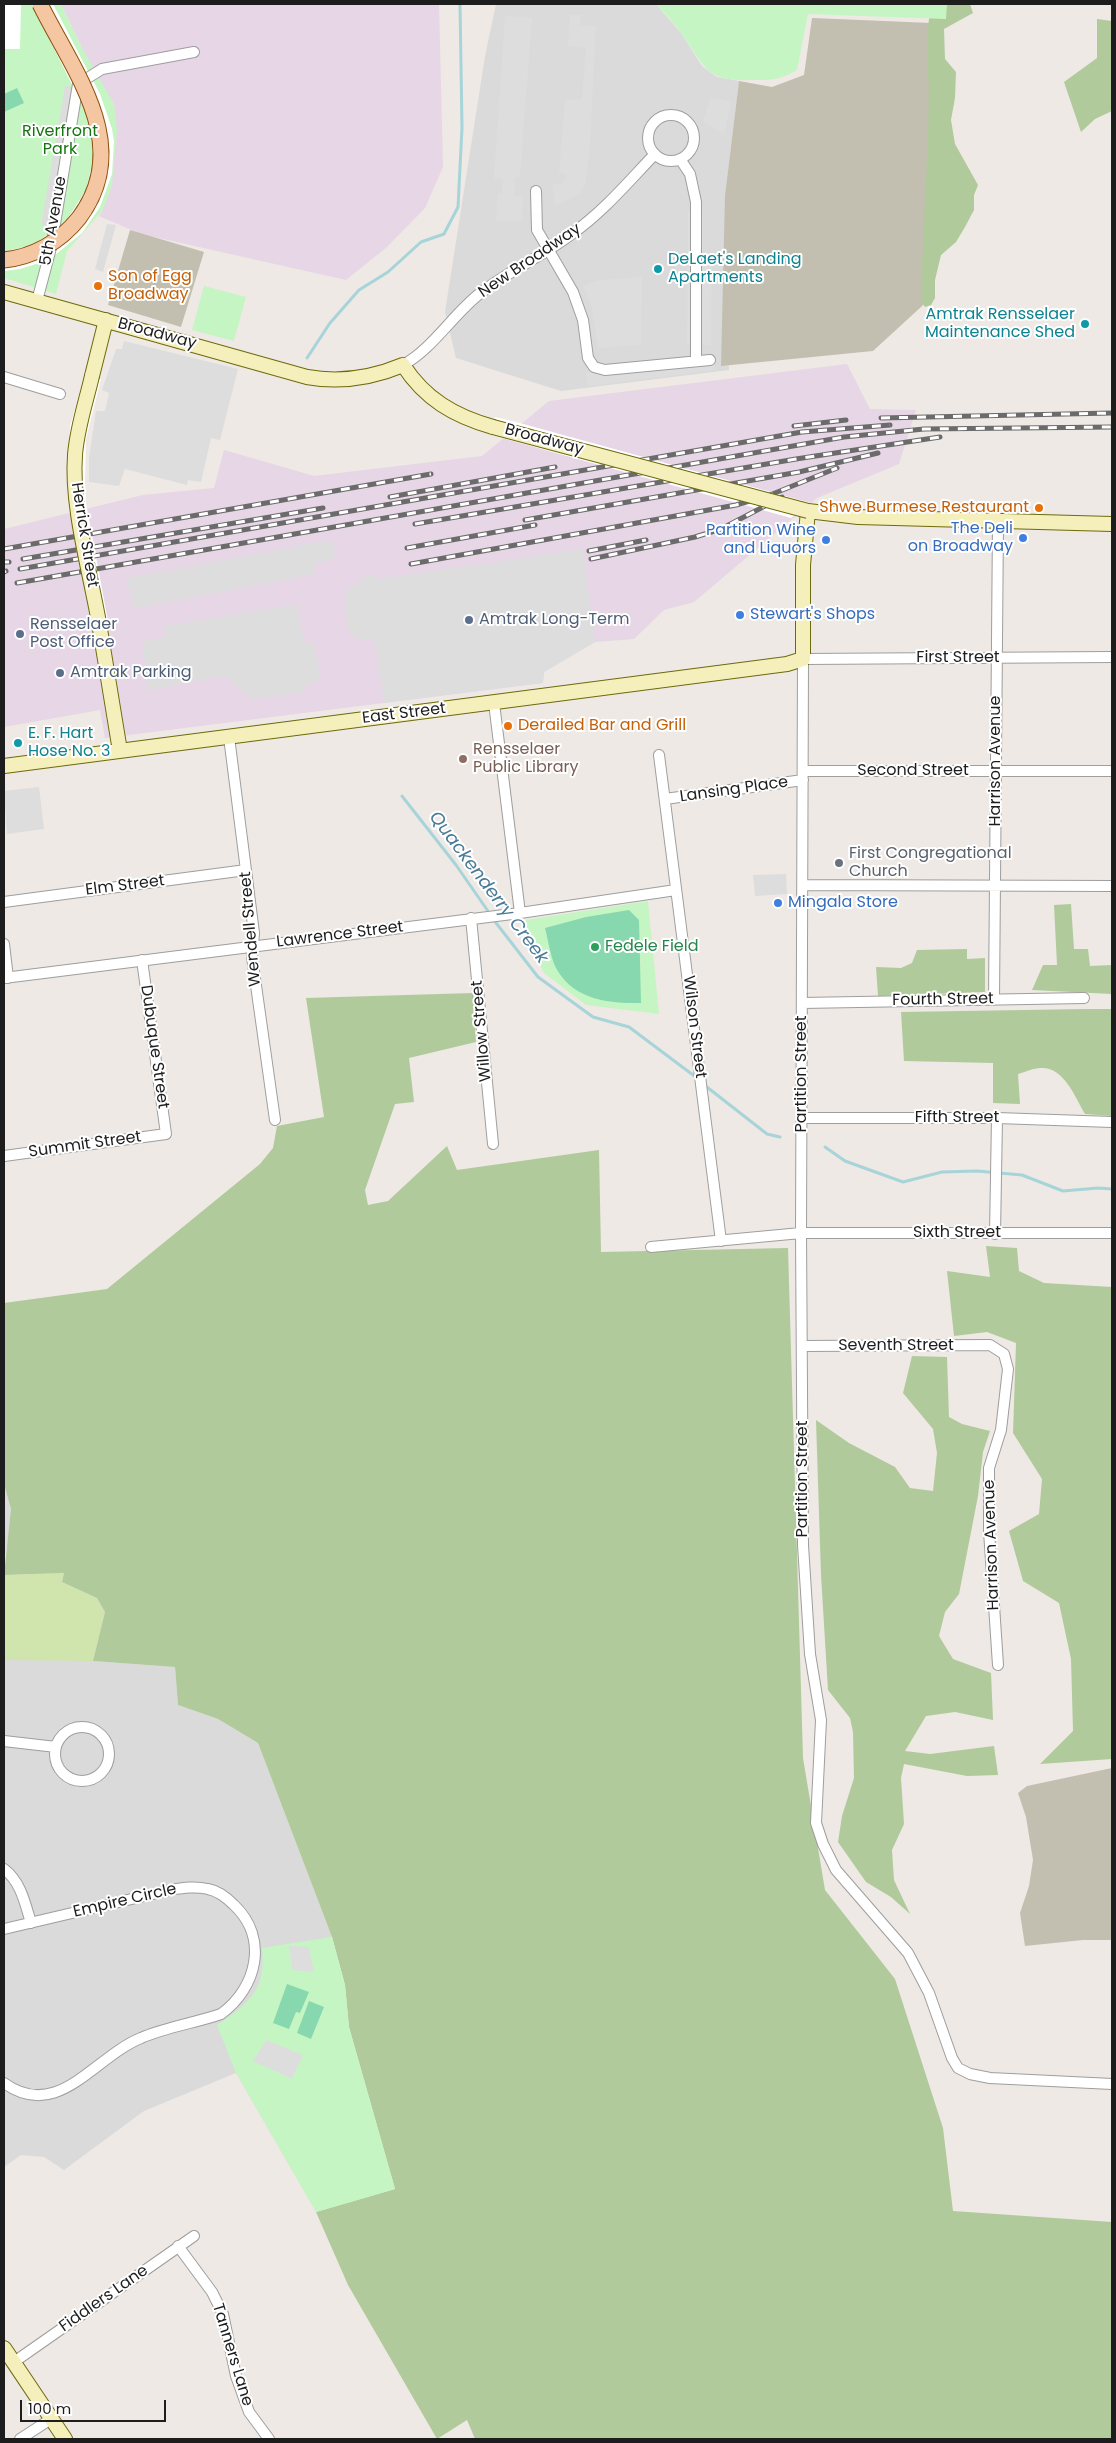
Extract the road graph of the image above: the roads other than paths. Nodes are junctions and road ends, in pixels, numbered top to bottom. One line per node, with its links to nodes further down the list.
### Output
1 (40, 4): 7 (main road, bridge)
2 (194, 52): 9 (street, 5th Avenue)
3 (655, 154): 4 (street); 4 (street); 6 (street, New Broadway)
4 (680, 159): 12 (street)
5 (536, 191): 6 (street)
6 (548, 250): 12 (street); 13 (street, New Broadway)
7 (4, 260)
8 (4, 292): 9 (street, Broadway)
9 (37, 301): 10 (street, Broadway)
10 (106, 320): 13 (street, Broadway); 24 (street, Herrick Street, bridge)
11 (710, 360): 12 (street)
12 (696, 361)
13 (403, 365): 16 (street, Broadway, bridge)
14 (4, 377): 15 (street)
15 (60, 394)
16 (808, 512): 17 (street, Broadway); 21 (street, Partition Street)
17 (998, 521): 18 (street, Broadway); 20 (street, Harrison Avenue)
18 (1112, 524)
19 (1112, 657): 20 (street, First Street)
20 (997, 658): 21 (street, First Street); 27 (street, Harrison Avenue)
21 (803, 659): 22 (street, East Street); 29 (street, Partition Street)
22 (494, 703): 23 (street, East Street); 37 (street)
23 (229, 737): 24 (street, East Street); 31 (street, Wendell Street)
24 (120, 751): 26 (street, East Street)
25 (659, 755): 30 (street, Wilson Street)
26 (4, 766)
27 (996, 771): 28 (street, Second Street); 29 (street, Second Street); 33 (street, Harrison Avenue)
28 (1112, 771)
29 (803, 776): 30 (street, Lansing Place); 32 (street, Partition Street)
30 (665, 799): 35 (street, Wilson Street)
31 (246, 870): 36 (street, Elm Street); 40 (street, Wendell Street)
32 (802, 885): 33 (street); 45 (street, Partition Street)
33 (995, 885): 34 (street); 44 (street, Harrison Avenue)
34 (1112, 886)
35 (676, 890): 37 (street, Lawrence Street); 56 (street, Wilson Street)
36 (4, 902)
37 (520, 913): 38 (street, Lawrence Street)
38 (476, 918): 40 (street, Lawrence Street); 51 (street, Willow Street)
39 (4, 944): 42 (street)
40 (253, 946): 41 (street, Lawrence Street); 48 (street, Wendell Street)
41 (142, 960): 42 (street, Lawrence Street); 50 (street, Dubuque Street)
42 (6, 978)
43 (1084, 998): 44 (street, Fourth Street)
44 (994, 1000): 45 (street, Fourth Street)
45 (802, 1003): 46 (street, Partition Street)
46 (802, 1118): 47 (street, Fifth Street); 53 (street, Partition Street)
47 (997, 1118): 49 (street, Fifth Street); 55 (street)
48 (275, 1120)
49 (1112, 1122)
50 (166, 1134): 52 (street, Summit Street)
51 (493, 1144)
52 (4, 1156)
53 (801, 1233): 55 (street, Sixth Street); 56 (street, Sixth Street); 59 (street, Partition Street)
54 (1112, 1233): 55 (street, Sixth Street)
55 (995, 1234)
56 (721, 1240): 57 (street, Sixth Street)
57 (650, 1247)
58 (990, 1345): 59 (street, Seventh Street); 60 (street, Harrison Avenue)
59 (802, 1346): 67 (street, Partition Street)
60 (998, 1665)
61 (4, 1741): 62 (street)
62 (56, 1747): 62 (street)
63 (4, 1868): 64 (street)
64 (31, 1923): 65 (street, Empire Circle); 66 (street, Empire Circle)
65 (4, 1930)
66 (4, 2083)
67 (1112, 2084)
68 (194, 2236): 69 (street, Fiddlers Lane)
69 (178, 2246): 71 (street, Fiddlers Lane); 75 (street, Tanners Lane)
70 (4, 2348): 71 (street)
71 (14, 2362): 72 (street)
72 (51, 2418): 73 (street); 74 (street)
73 (20, 2439)
74 (65, 2439)
75 (269, 2439)

